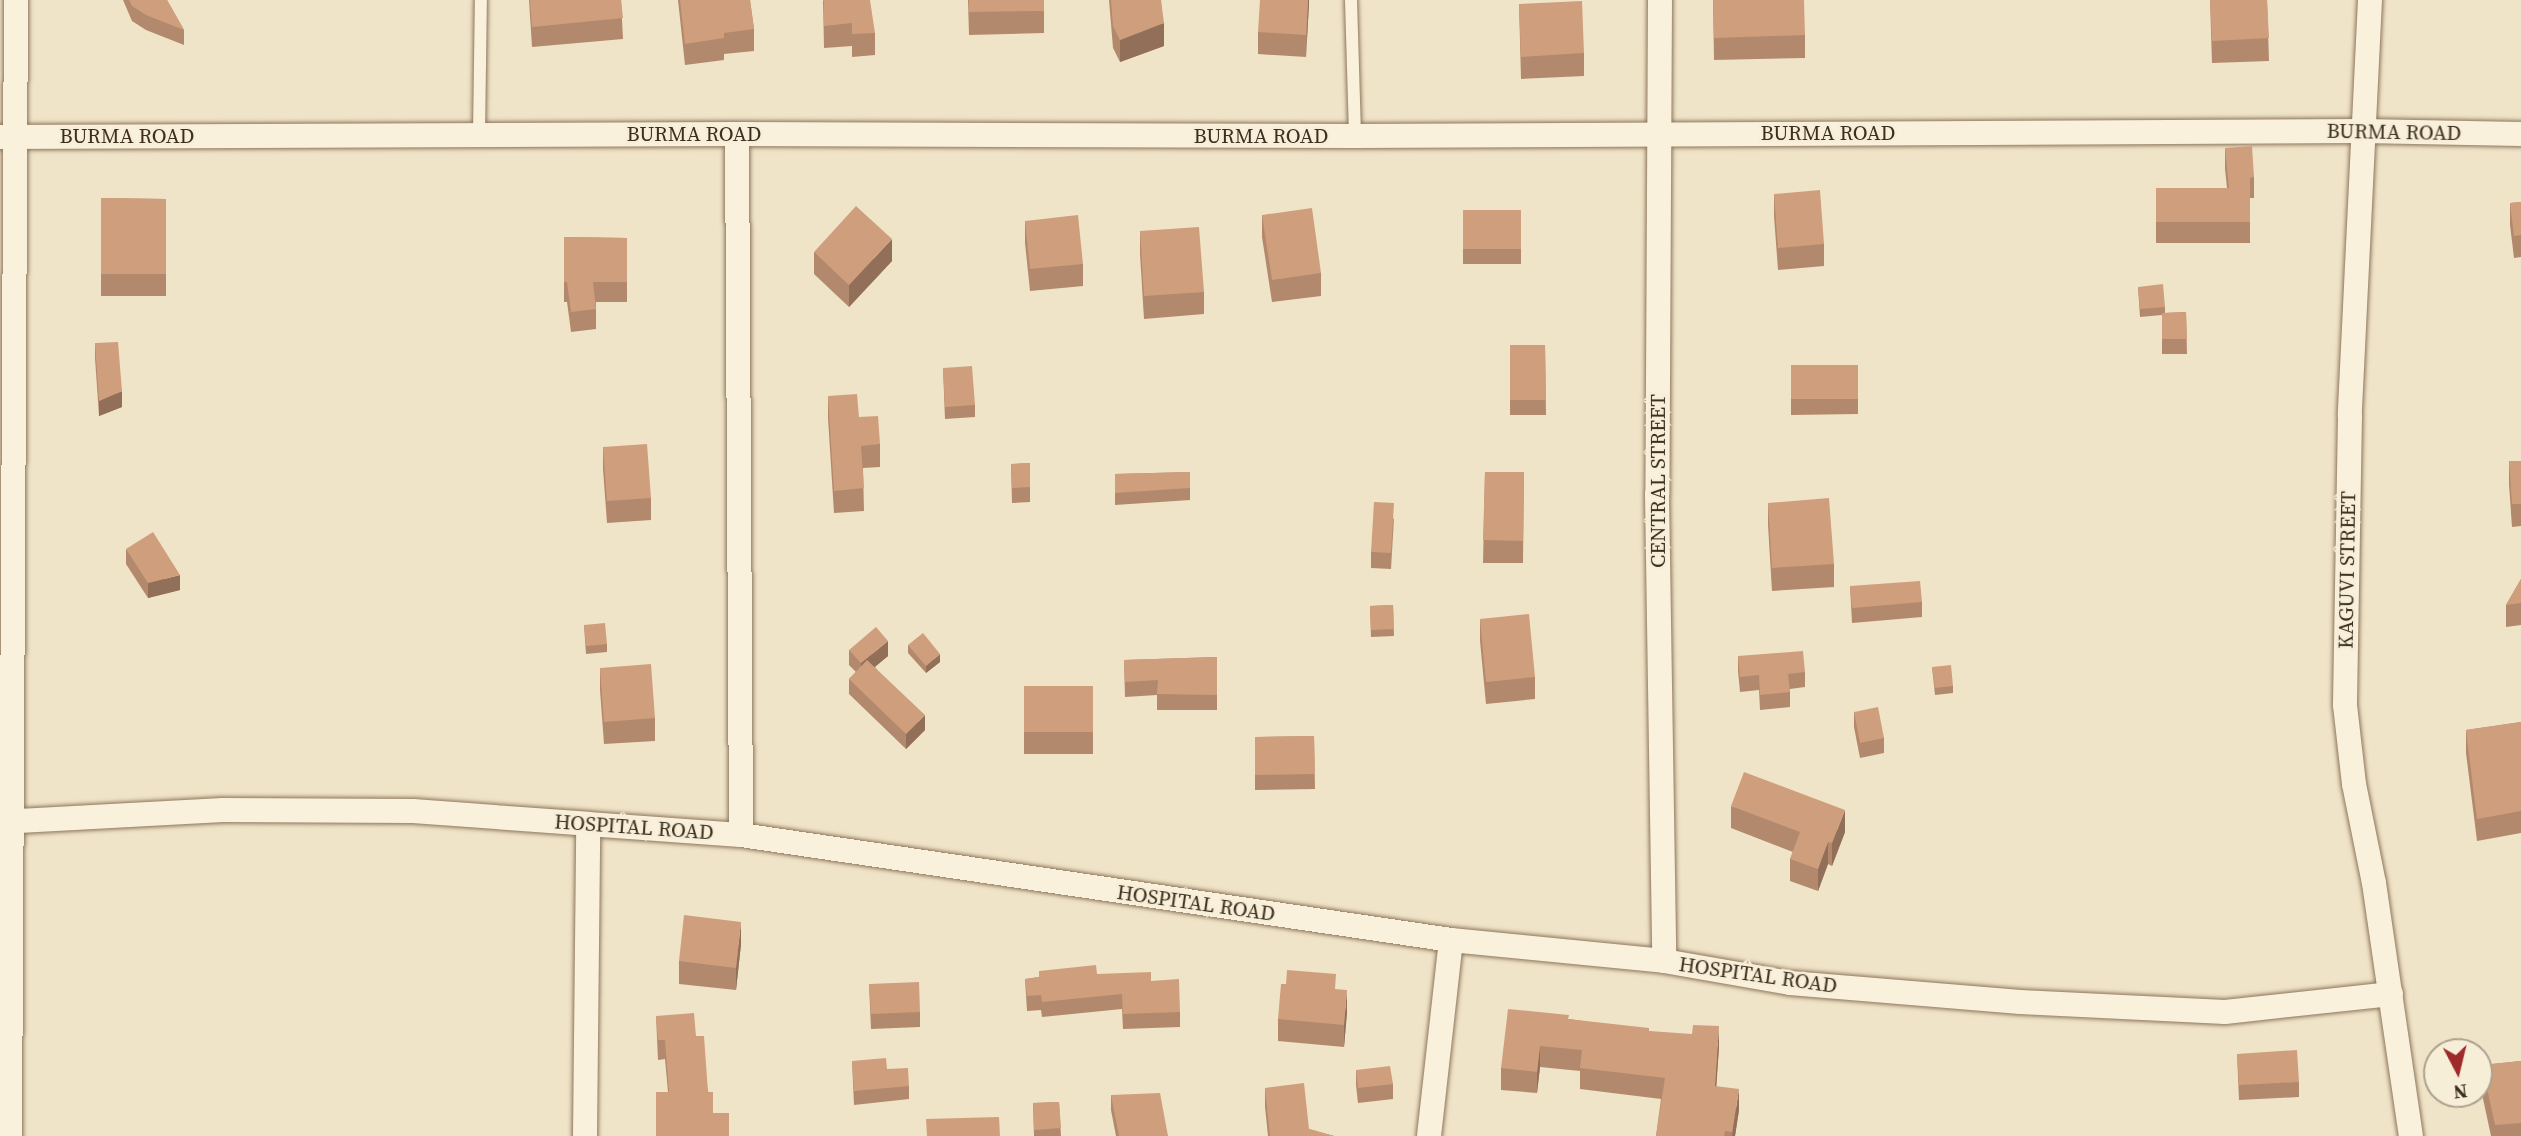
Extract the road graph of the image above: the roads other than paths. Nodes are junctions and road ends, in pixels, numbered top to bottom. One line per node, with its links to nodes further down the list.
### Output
1 (16, 0): 12 (street)
2 (481, 0): 9 (lane)
3 (1351, 0): 11 (lane)
4 (1660, 0): 8 (street, CENTRAL STREET)
5 (2370, 0): 6 (street, KAGUVI STREET)
6 (2362, 131): 8 (street, BURMA ROAD); 10 (street, BURMA ROAD); 18 (street, KAGUVI STREET)
7 (737, 134): 9 (street, BURMA ROAD); 11 (street, BURMA ROAD); 15 (street)
8 (1661, 134): 11 (street, BURMA ROAD); 17 (street, CENTRAL STREET)
9 (479, 135): 12 (street, BURMA ROAD)
10 (2521, 135)
11 (1355, 136)
12 (8, 137): 13 (street)
13 (7, 822): 14 (street, HOSPITAL ROAD); 19 (street)
14 (587, 824): 15 (street, HOSPITAL ROAD); 20 (street)
15 (741, 835): 16 (street, HOSPITAL ROAD)
16 (1451, 940): 17 (street, HOSPITAL ROAD); 21 (street)
17 (1664, 961): 18 (street, HOSPITAL ROAD)
18 (2391, 994): 22 (street, KAGUVI STREET)
19 (10, 1136)
20 (585, 1136)
21 (1429, 1136)
22 (2411, 1136)

